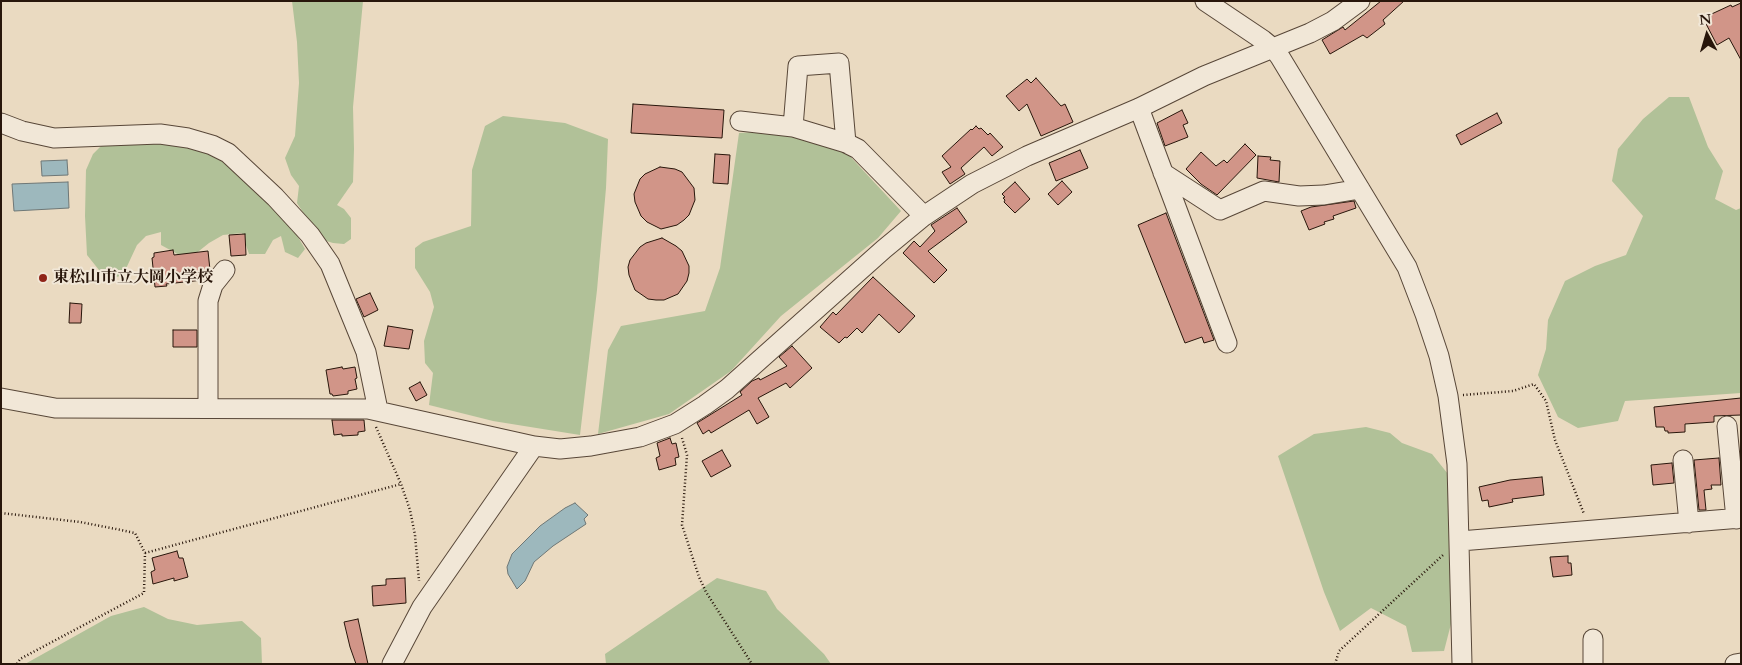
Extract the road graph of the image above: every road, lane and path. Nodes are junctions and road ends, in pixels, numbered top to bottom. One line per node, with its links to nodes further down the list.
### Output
1 (1205, 1): 3 (street)
2 (1360, 1): 3 (street)
3 (1274, 49): 4 (street); 10 (street)
4 (1140, 108): 9 (street); 11 (street)
5 (740, 121): 7 (street)
6 (1, 123): 17 (street)
7 (793, 127): 8 (street); 8 (street)
8 (846, 143): 11 (street)
9 (1163, 173): 10 (street); 13 (street)
10 (1360, 189): 14 (street)
11 (924, 216): 18 (street)
12 (225, 270): 16 (street)
13 (1227, 343)
14 (1448, 396): 26 (path); 27 (street)
15 (1, 398): 16 (street)
16 (208, 408): 17 (street)
17 (373, 410): 20 (street); 22 (path)
18 (675, 424): 20 (street); 34 (path)
19 (1727, 426): 24 (street)
20 (534, 446): 29 (street)
21 (1683, 460): 25 (street)
22 (401, 484): 28 (path); 29 (path)
23 (1, 513): 28 (path)
24 (1739, 519): 25 (street)
25 (1689, 523): 26 (street)
26 (1591, 531): 27 (street)
27 (1460, 541): 35 (path); 36 (street)
28 (145, 553): 32 (path)
29 (422, 607): 33 (street)
30 (1592, 639): 37 (street)
31 (1741, 663): 38 (street)
32 (17, 664)
33 (392, 664)
34 (752, 664)
35 (1335, 664)
36 (1462, 664)
37 (1593, 664)
38 (1735, 664)

